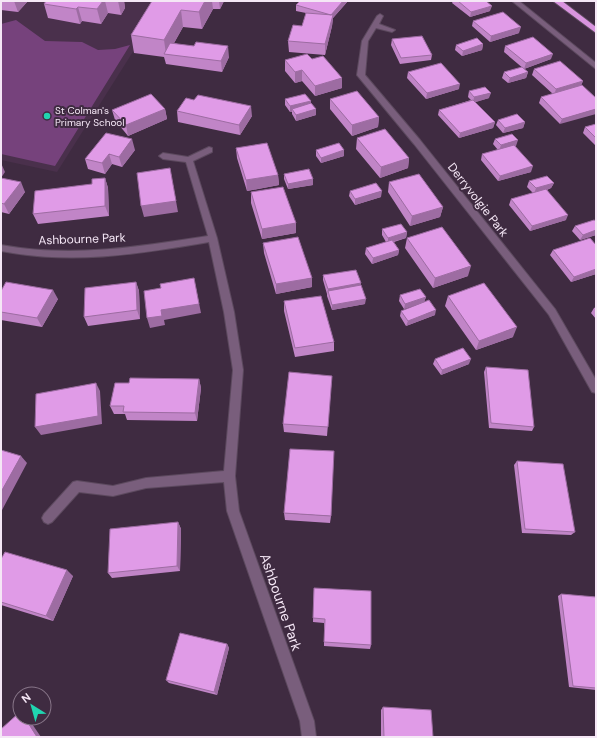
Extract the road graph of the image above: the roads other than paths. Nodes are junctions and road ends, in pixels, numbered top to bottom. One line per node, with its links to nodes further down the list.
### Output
1 (515, 1): 7 (street)
2 (557, 1): 6 (highway)
3 (380, 16): 4 (street, Derryvolgie Park)
4 (375, 25): 5 (street); 13 (street, Derryvolgie Park)
5 (392, 30)
6 (596, 31)
7 (596, 67)
8 (209, 150): 10 (street)
9 (162, 156): 10 (street)
10 (189, 160): 11 (street, Ashbourne Park)
11 (213, 238): 12 (street, Ashbourne Park); 14 (street, Ashbourne Park)
12 (1, 248)
13 (596, 389)
14 (229, 476): 15 (street); 16 (street, Ashbourne Park)
15 (48, 518)
16 (309, 737)

